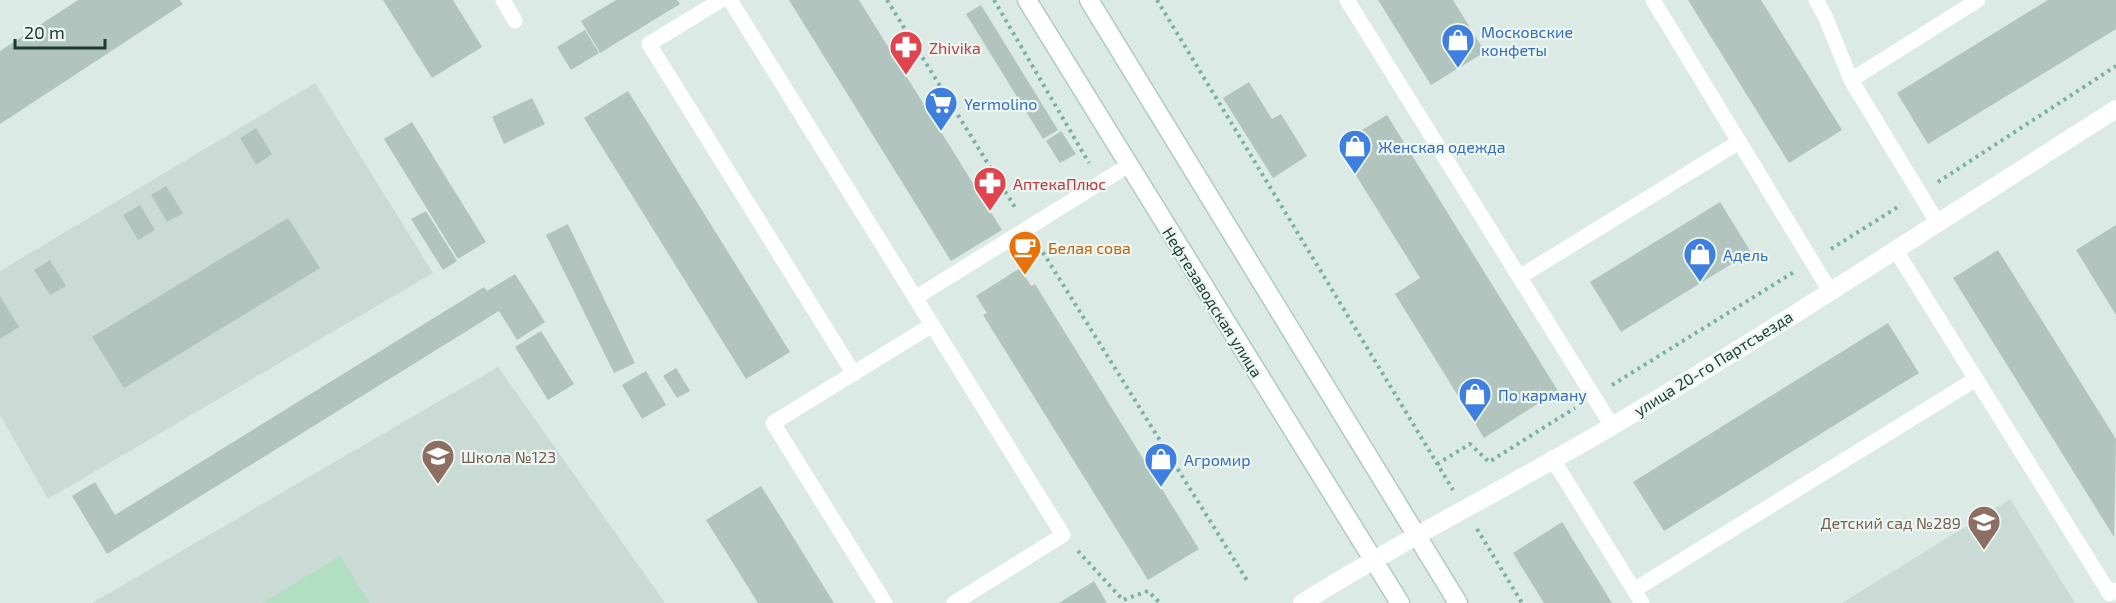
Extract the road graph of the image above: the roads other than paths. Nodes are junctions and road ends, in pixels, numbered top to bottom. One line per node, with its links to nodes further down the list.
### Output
1 (503, 0): 10 (lane)
2 (721, 0): 21 (lane)
3 (730, 0): 19 (lane)
4 (1027, 0): 14 (main road, Нефтезаводская улица)
5 (1089, 0): 25 (main road)
6 (1347, 0): 17 (lane)
7 (1653, 0): 13 (lane)
8 (1816, 0): 11 (lane)
9 (1978, 0): 11 (lane)
10 (515, 21)
11 (1851, 80): 15 (lane)
12 (2116, 109): 15 (main road, улица 20-го Партсъезда)
13 (1739, 141): 17 (lane); 18 (lane)
14 (1129, 165): 19 (lane); 26 (main road, Нефтезаводская улица)
15 (1937, 222): 16 (main road, улица 20-го Партсъезда)
16 (1895, 249): 18 (main road, улица 20-го Партсъезда); 22 (lane)
17 (1521, 276): 23 (lane)
18 (1830, 291): 23 (main road, улица 20-го Партсъезда)
19 (915, 298): 20 (lane)
20 (932, 325): 21 (lane); 30 (lane)
21 (854, 374): 29 (lane)
22 (1976, 379): 27 (lane); 28 (lane)
23 (1612, 426): 24 (main road, улица 20-го Партсъезда)
24 (1552, 458): 25 (main road, улица 20-го Партсъезда); 28 (lane)
25 (1415, 535): 26 (main road, улица 20-го Партсъезда); 33 (main road)
26 (1372, 560): 31 (main road, улица 20-го Партсъезда); 32 (main road, Нефтезаводская улица)
27 (2116, 590)
28 (1638, 597)
29 (885, 603)
30 (954, 603)
31 (1302, 603)
32 (1400, 603)
33 (1458, 603)

